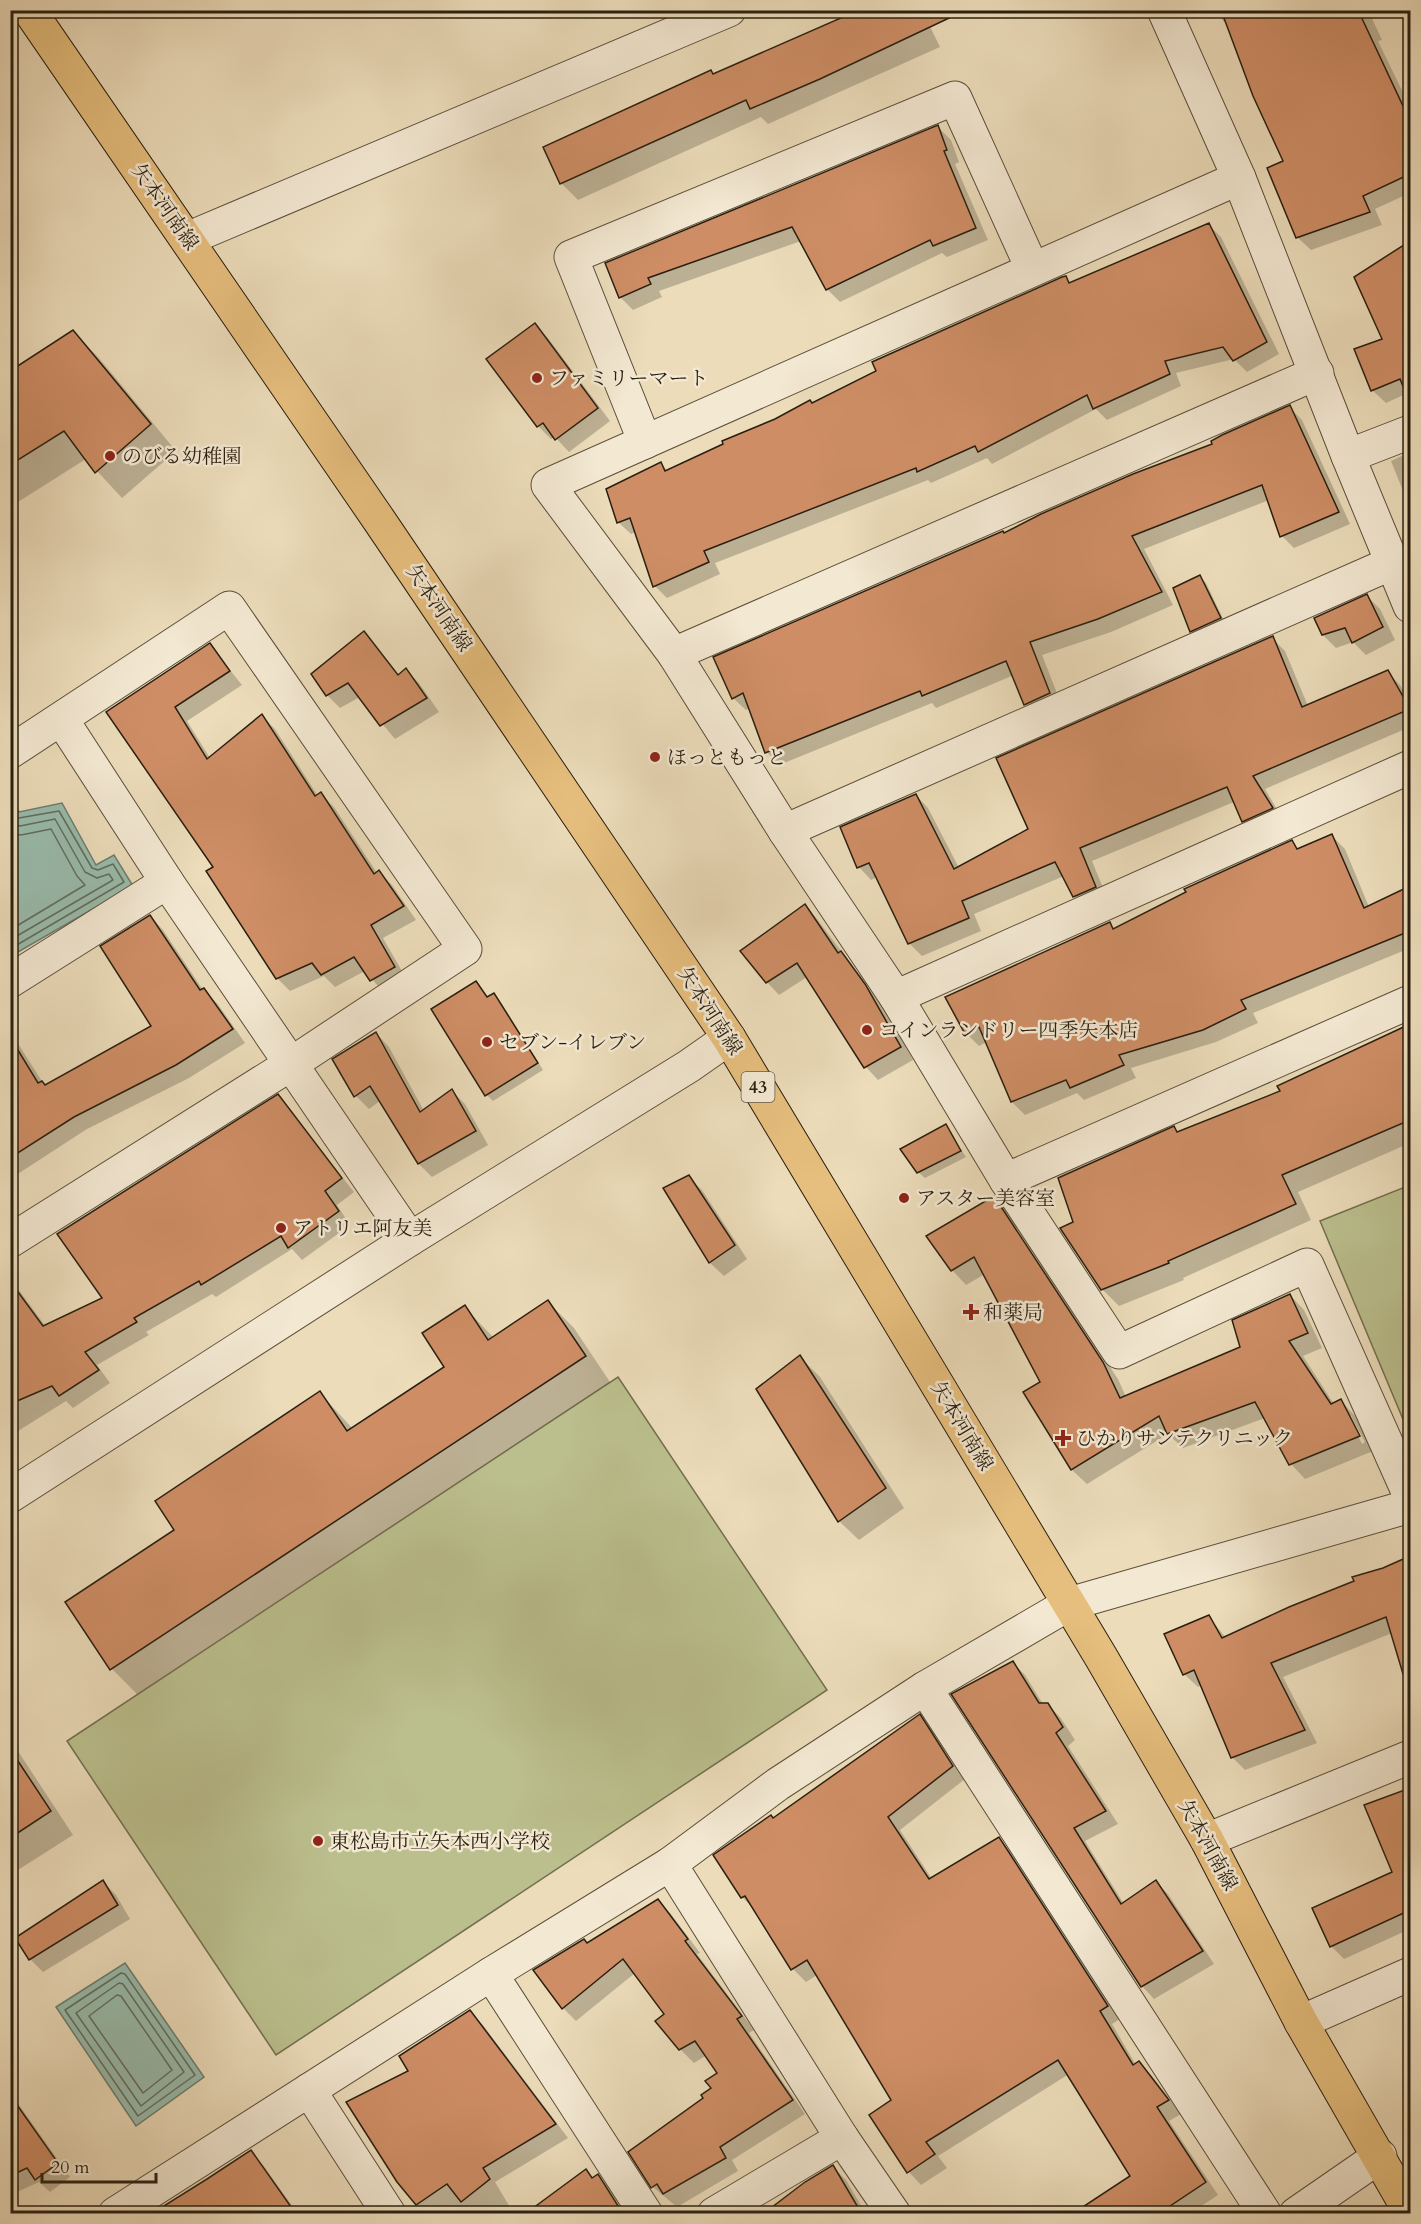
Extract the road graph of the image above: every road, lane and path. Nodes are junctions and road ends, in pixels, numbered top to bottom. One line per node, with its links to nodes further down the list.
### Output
1 (29, 10): 5 (main road, 矢本河南線 / 43)
2 (729, 10): 5 (street)
3 (1164, 10): 4 (street)
4 (1239, 178): 6 (street); 7 (street)
5 (187, 239): 22 (main road, 矢本河南線 / 43)
6 (1032, 268): 9 (street); 9 (street)
7 (1317, 373): 10 (street); 13 (street)
8 (1410, 432): 10 (street)
9 (645, 442): 13 (street)
10 (1348, 456): 11 (street)
11 (1392, 563): 12 (street); 17 (street)
12 (1410, 606)
13 (674, 654): 17 (street)
14 (62, 720): 15 (street); 18 (street); 23 (street)
15 (10, 752)
16 (1410, 767): 20 (street)
17 (785, 831): 20 (street)
18 (167, 882): 19 (street); 23 (street)
19 (10, 981)
20 (896, 997): 24 (street)
21 (1410, 1002): 24 (street)
22 (729, 1038): 25 (street); 30 (main road, 矢本河南線 / 43)
23 (291, 1064): 25 (street); 26 (street)
24 (1006, 1180): 28 (street)
25 (410, 1239): 27 (street)
26 (10, 1241)
27 (10, 1496)
28 (1410, 1496)
29 (1410, 1506): 30 (street)
30 (1069, 1604): 31 (street); 33 (main road, 矢本河南線 / 43)
31 (925, 1688): 34 (street); 47 (street)
32 (1410, 1757): 33 (street)
33 (1207, 1840): 37 (main road, 矢本河南線 / 43)
34 (670, 1864): 35 (street); 39 (street)
35 (491, 1974): 38 (street); 44 (street)
36 (1410, 1974): 37 (street)
37 (1301, 2022): 40 (main road, 矢本河南線 / 43)
38 (309, 2090): 41 (street); 43 (street)
39 (843, 2138): 45 (street); 46 (street)
40 (1380, 2156): 42 (main road, 矢本河南線 / 43); 48 (street)
41 (122, 2212)
42 (1410, 2212)
43 (389, 2214)
44 (646, 2214)
45 (714, 2214)
46 (894, 2214)
47 (1265, 2214)
48 (1296, 2214)

